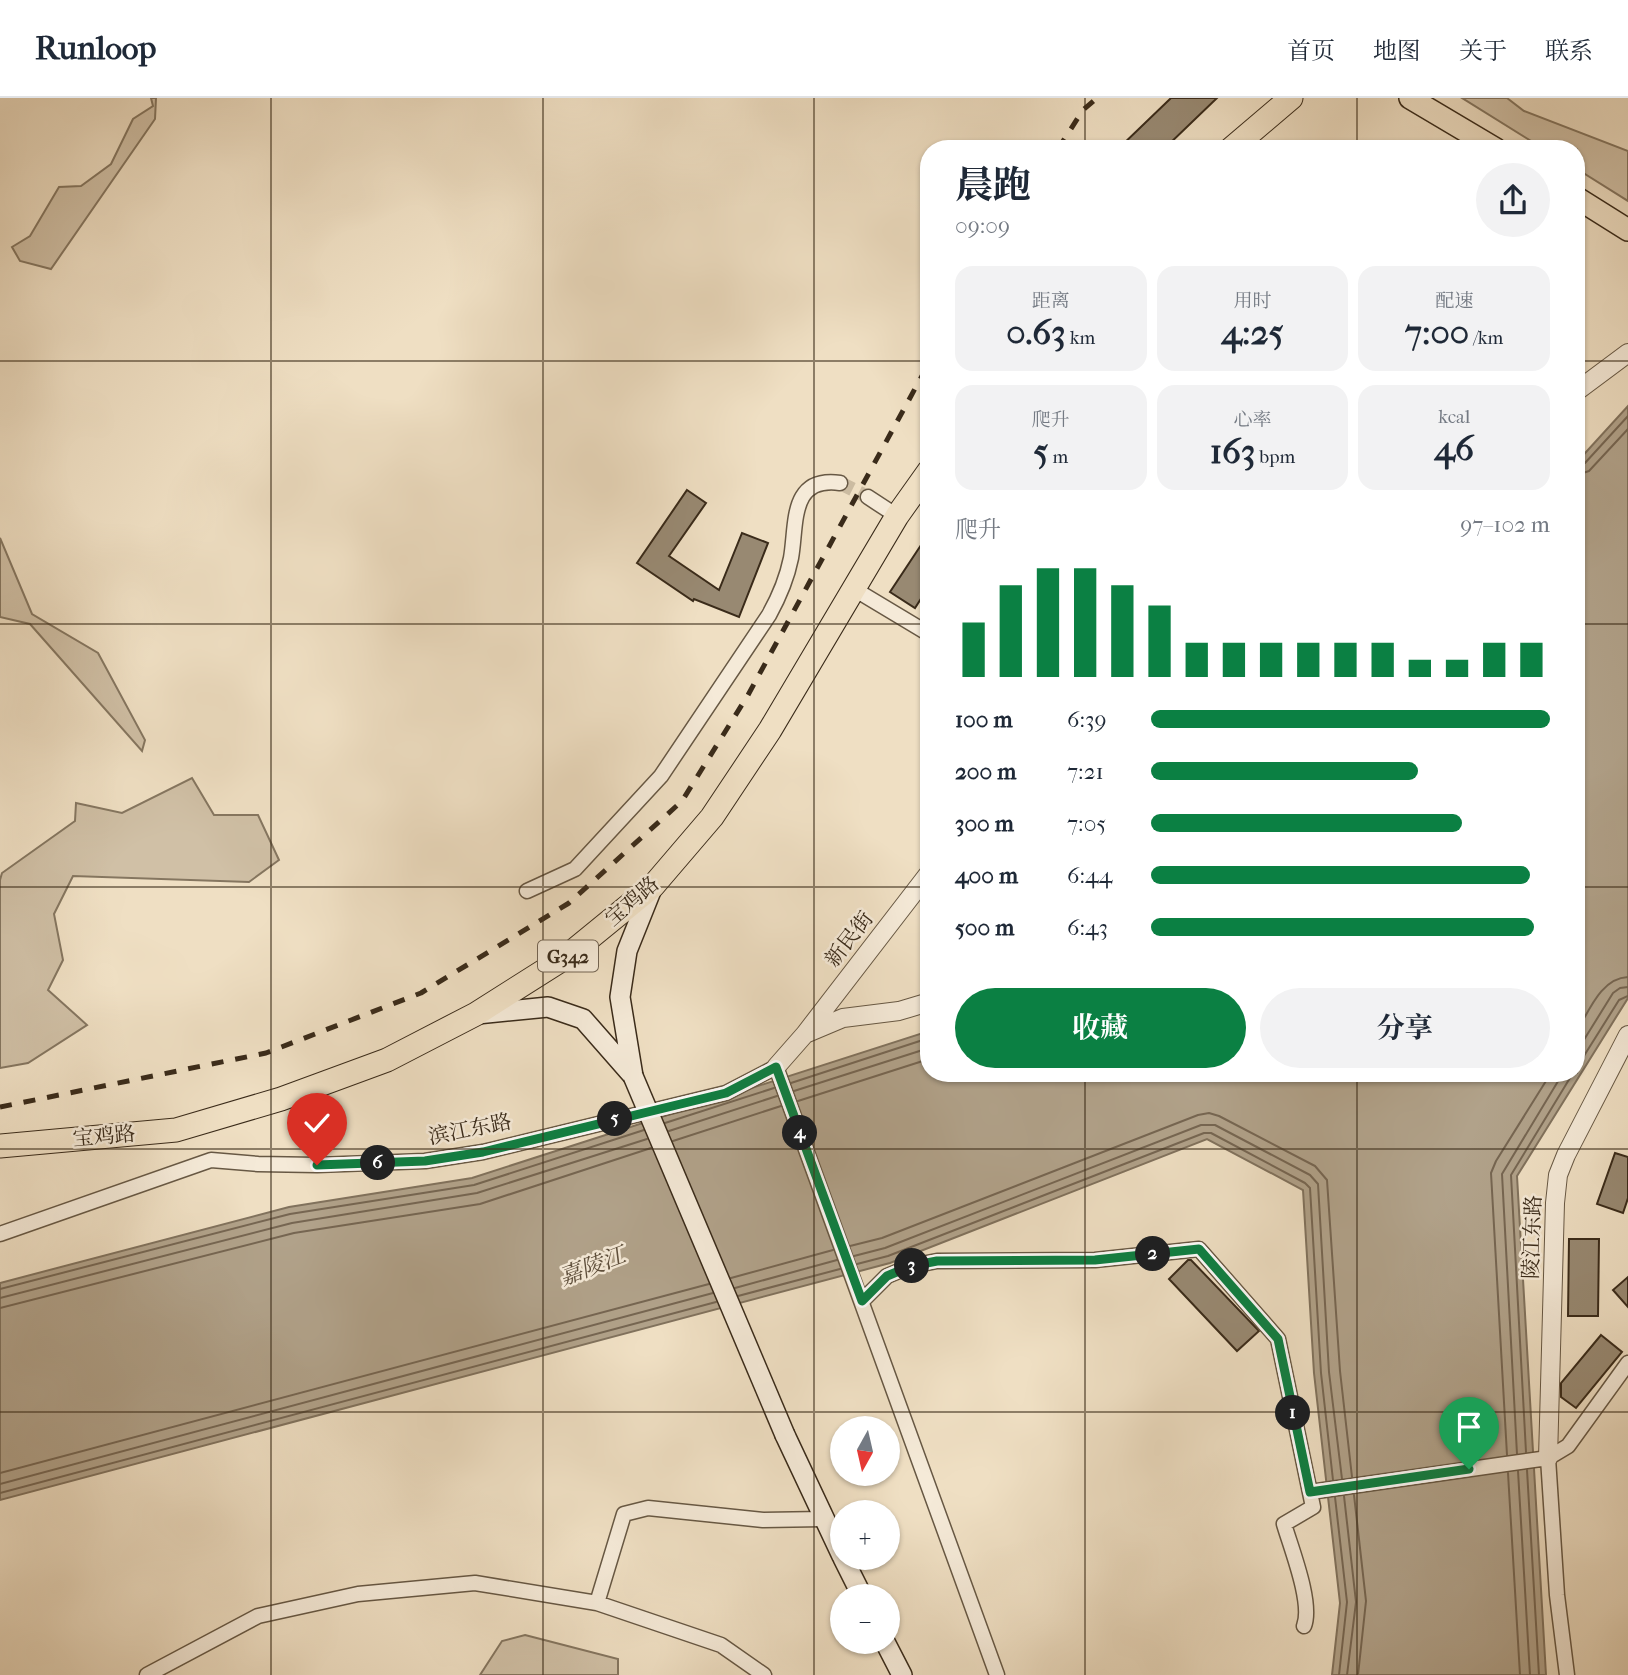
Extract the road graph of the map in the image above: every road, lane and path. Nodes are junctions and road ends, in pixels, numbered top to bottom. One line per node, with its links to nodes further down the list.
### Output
1 (1291, 98): 3 (highway)
2 (1410, 98): 4 (main road)
3 (1242, 140)
4 (1481, 140)
5 (1585, 203): 6 (main road)
6 (1628, 230)
7 (1628, 353): 8 (street)
8 (1585, 385)
9 (840, 483): 17 (street)
10 (920, 484): 12 (highway, 宝鸡路 / G342)
11 (868, 497): 12 (street)
12 (897, 516): 13 (highway, 宝鸡路 / G342)
13 (854, 589): 14 (street); 16 (highway, 宝鸡路 / G342)
14 (920, 629)
15 (920, 885): 20 (street, 新民街)
16 (653, 886): 19 (highway, 宝鸡路 / G342); 23 (main road)
17 (527, 891)
18 (920, 1005): 20 (street, 滨江东路)
19 (476, 1014): 23 (main road); 24 (highway, 宝鸡路 / G342)
20 (804, 1034): 22 (street, 滨江东路)
21 (1628, 1035): 28 (street, 陵江东路)
22 (779, 1074): 25 (street, 滨江东路); 26 (street)
23 (633, 1076): 30 (main road, bridge)
24 (0, 1146)
25 (0, 1234)
26 (860, 1294): 29 (street); 38 (street)
27 (1628, 1363): 28 (street)
28 (1548, 1458): 29 (street); 39 (street)
29 (1310, 1492): 33 (street)
30 (823, 1519): 31 (main road); 32 (street)
31 (830, 1533)
32 (597, 1603): 35 (street); 36 (street)
33 (1304, 1626)
34 (891, 1654): 37 (main road)
35 (147, 1675)
36 (764, 1675)
37 (902, 1675)
38 (997, 1675)
39 (1567, 1675)

